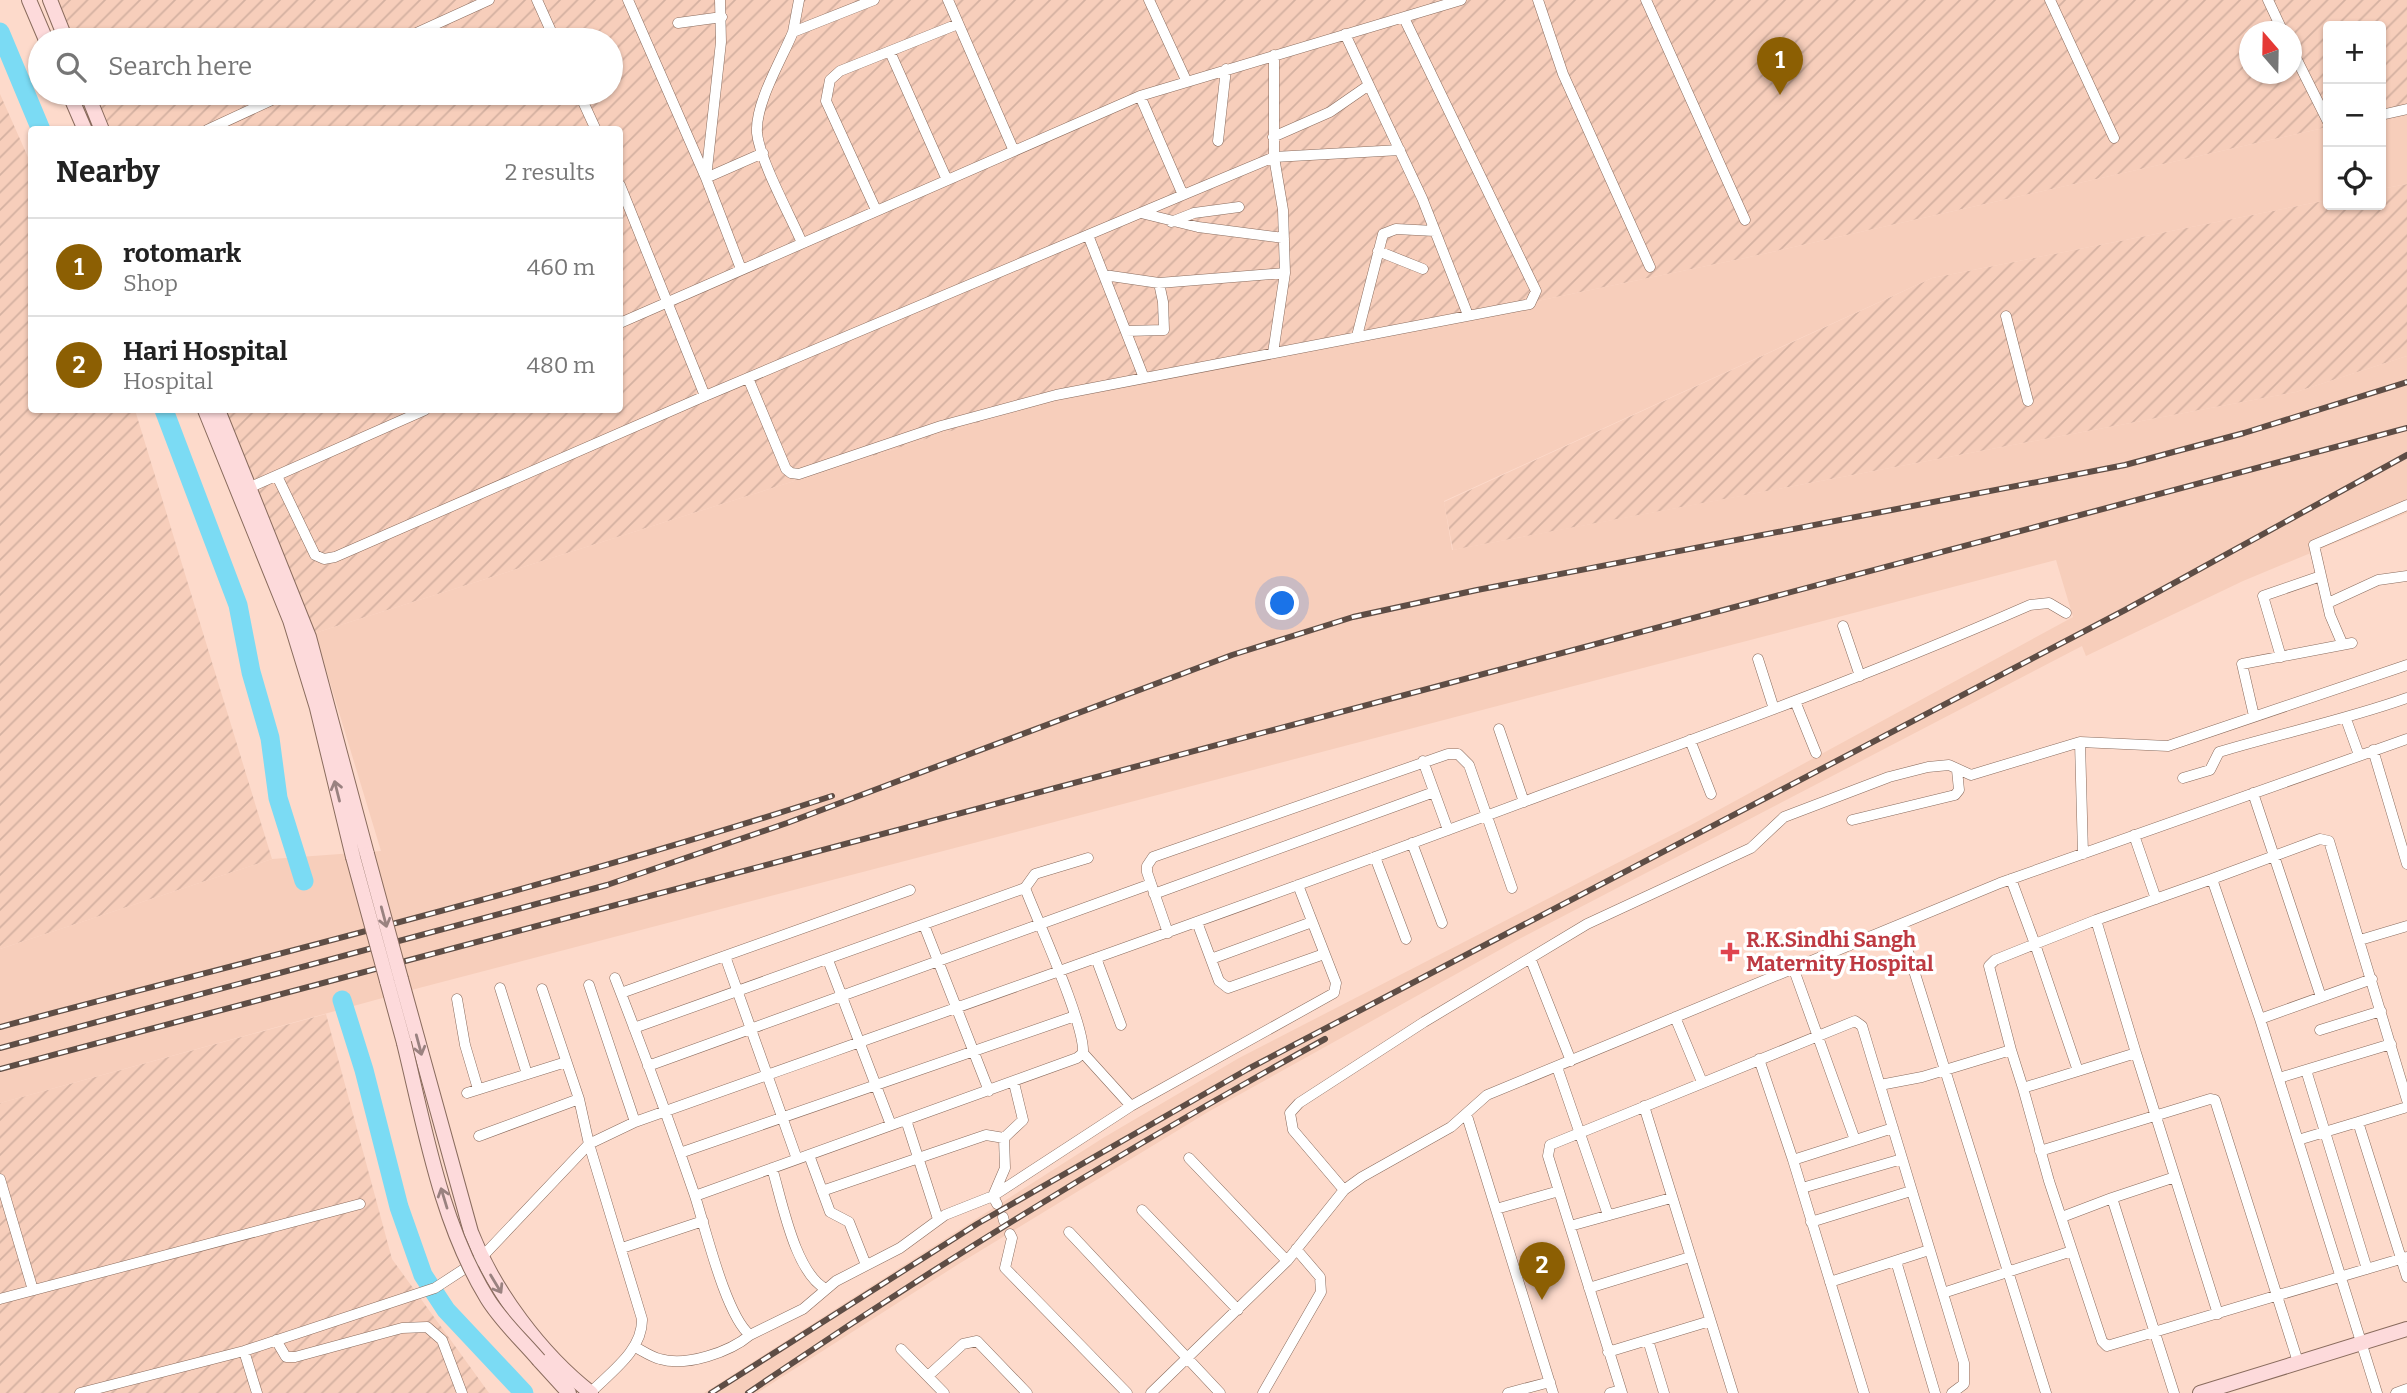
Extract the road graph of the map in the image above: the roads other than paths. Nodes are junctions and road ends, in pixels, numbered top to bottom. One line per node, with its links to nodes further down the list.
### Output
1 (29, 0): 21 (street)
2 (50, 0): 22 (street)
3 (489, 0): 23 (street)
4 (537, 0): 24 (street)
5 (628, 0): 52 (street)
6 (720, 0): 16 (street)
7 (799, 0): 25 (street)
8 (874, 0): 25 (street)
9 (948, 0): 20 (street)
10 (1149, 0): 31 (street)
11 (1461, 0): 17 (street)
12 (1538, 0): 66 (street)
13 (1646, 0): 59 (street)
14 (2050, 0): 46 (street)
15 (2269, 0): 18 (street)
16 (722, 17): 19 (street); 52 (street)
17 (1404, 18): 26 (street); 73 (street)
18 (2278, 21)
19 (678, 23)
20 (958, 24): 27 (street); 49 (street)
21 (41, 28)
22 (61, 28)
23 (427, 28)
24 (550, 28)
25 (793, 32): 50 (street)
26 (1345, 34): 28 (street); 32 (street)
27 (890, 52): 53 (street); 57 (street)
28 (1274, 55): 29 (street); 45 (street)
29 (1226, 69): 31 (street); 47 (street)
30 (2302, 71): 39 (street)
31 (1186, 80): 33 (street)
32 (1369, 85): 45 (street); 48 (street)
33 (1140, 96): 49 (street); 55 (street)
34 (74, 105): 41 (street)
35 (92, 105): 42 (street)
36 (261, 105): 43 (street)
37 (585, 105): 44 (street)
38 (2407, 109): 40 (street)
39 (2323, 112)
40 (2386, 114)
41 (83, 126)
42 (100, 126)
43 (216, 126)
44 (594, 126)
45 (1273, 136): 51 (street)
46 (2114, 138)
47 (1218, 141)
48 (1400, 150): 51 (street); 61 (street)
49 (1014, 151): 53 (street)
50 (763, 153): 52 (street); 64 (street)
51 (1273, 157): 55 (street); 63 (street)
52 (706, 178): 67 (street)
53 (947, 180): 57 (street)
54 (623, 192): 72 (street)
55 (1183, 195): 58 (street)
56 (1238, 207): 60 (street)
57 (876, 210): 64 (street)
58 (1141, 213): 60 (street); 62 (street)
59 (1745, 220)
60 (1170, 222): 63 (street)
61 (1435, 232): 65 (street); 73 (street)
62 (1088, 235): 70 (street); 79 (street)
63 (1284, 237): 69 (street)
64 (802, 243): 67 (street)
65 (1378, 251): 68 (street); 77 (street)
66 (1650, 267)
67 (741, 269): 72 (street)
68 (1423, 269)
69 (1285, 273): 71 (street); 78 (street)
70 (1104, 275): 71 (street); 76 (street)
71 (1159, 282): 76 (street)
72 (668, 302): 75 (street); 81 (street)
73 (1468, 314): 77 (street)
74 (2006, 316): 82 (street)
75 (623, 322)
76 (1126, 331): 80 (street)
77 (1357, 336): 78 (street)
78 (1273, 353): 80 (street)
79 (748, 378): 80 (street); 81 (street)
80 (1144, 378)
81 (705, 396): 86 (street)
82 (2028, 401)
83 (206, 413): 87 (street)
84 (219, 413): 87 (street)
85 (418, 413): 86 (street)
86 (277, 476): 87 (street)
87 (245, 490): 158 (street, bridge)
88 (2407, 505): 89 (street)
89 (2321, 576): 91 (street); 94 (street)
90 (2407, 576): 91 (street)
91 (2328, 603): 94 (street)
92 (2066, 613): 97 (street)
93 (1843, 626): 97 (street)
94 (2281, 657): 101 (street)
95 (1758, 659): 100 (street)
96 (2407, 665): 101 (street)
97 (1860, 676): 99 (street)
98 (2407, 698): 102 (street)
99 (1795, 701): 100 (street); 108 (street)
100 (1774, 709): 105 (street)
101 (2254, 716): 106 (street)
102 (2346, 719): 109 (street); 112 (street)
103 (1499, 729): 116 (street)
104 (2407, 739): 107 (street)
105 (1690, 740): 115 (street); 116 (street)
106 (2080, 742): 111 (street); 122 (street)
107 (2373, 750): 109 (street); 126 (street)
108 (1816, 753)
109 (2359, 755): 114 (street)
110 (1423, 761): 113 (street); 117 (street); 132 (street)
111 (1957, 770): 118 (street); 152 (street)
112 (2183, 778)
113 (1434, 792): 119 (street); 132 (street)
114 (2253, 793): 120 (street); 123 (street)
115 (1711, 794)
116 (1524, 802): 117 (street)
117 (1489, 815): 119 (street); 131 (street)
118 (1852, 820)
119 (1448, 830): 121 (street)
120 (2134, 835): 122 (street); 134 (street)
121 (1412, 844): 124 (street); 138 (street)
122 (2083, 854): 127 (street)
123 (2275, 856): 128 (street); 145 (street); 165 (street)
124 (1375, 857): 129 (street); 144 (street)
125 (1088, 858): 130 (street)
126 (2407, 864)
127 (2011, 879): 141 (street); 146 (street)
128 (2212, 879): 134 (street); 171 (street)
129 (1298, 885): 136 (street); 137 (street)
130 (1026, 888): 139 (street); 140 (street)
131 (1512, 888)
132 (1152, 889): 140 (street); 143 (street)
133 (909, 890): 148 (street)
134 (2156, 899): 135 (street)
135 (2096, 920): 146 (street); 182 (street)
136 (1197, 922): 143 (street); 150 (street)
137 (1312, 922): 147 (street); 150 (street)
138 (1442, 923)
139 (924, 925): 151 (street); 153 (street)
140 (1040, 926): 153 (street); 155 (street)
141 (1900, 926): 154 (street); 188 (street)
142 (2407, 926): 145 (street)
143 (1168, 933): 149 (street)
144 (1406, 939)
145 (2360, 940): 157 (street)
146 (2035, 944): 179 (street); 190 (street)
147 (1324, 954): 150 (street); 204 (street)
148 (725, 956): 162 (street); 163 (street)
149 (1096, 958): 155 (street); 172 (street)
150 (1211, 959)
151 (828, 960): 162 (street); 164 (street)
152 (1531, 960): 184 (street); 235 (street)
153 (939, 961): 164 (street); 167 (street)
154 (1794, 970): 170 (street); 176 (street)
155 (1058, 971): 167 (street); 169 (street)
156 (615, 978): 163 (street)
157 (2372, 979): 165 (street); 168 (street)
158 (394, 980): 259 (street, one-way to 259); 299 (street, one-way to 158, bridge)
159 (589, 985): 212 (street)
160 (500, 988): 191 (street)
161 (542, 989): 185 (street)
162 (736, 992): 173 (street); 174 (street)
163 (621, 993): 173 (street)
164 (842, 995): 174 (street); 177 (street)
165 (2321, 998): 171 (street)
166 (457, 999): 199 (street)
167 (958, 1009): 177 (street); 180 (street)
168 (2381, 1012): 175 (street); 178 (street)
169 (1075, 1016): 180 (street); 181 (street)
170 (1675, 1017): 184 (street); 194 (street)
171 (2260, 1019): 193 (street)
172 (1121, 1025)
173 (634, 1028): 186 (street)
174 (751, 1030): 186 (street); 192 (street)
175 (2320, 1030)
176 (1819, 1033): 183 (street); 197 (street); 221 (street)
177 (861, 1043): 192 (street); 196 (street)
178 (2391, 1044): 189 (street); 203 (street)
179 (2011, 1050): 188 (street); 198 (street)
180 (974, 1051): 196 (street); 200 (street)
181 (1083, 1053): 195 (street); 204 (street)
182 (2136, 1053): 190 (street); 208 (street)
183 (1759, 1059): 194 (street); 230 (street)
184 (1571, 1061): 187 (street)
185 (566, 1062): 191 (street); 202 (street)
186 (648, 1066): 207 (street)
187 (1557, 1067): 209 (street); 216 (street)
188 (1947, 1070): 197 (street); 265 (street)
189 (2306, 1070): 193 (street); 217 (street)
190 (2078, 1071): 198 (street)
191 (527, 1074): 199 (street)
192 (768, 1076): 207 (street); 210 (street)
193 (2279, 1079): 220 (street)
194 (1702, 1082): 205 (street)
195 (1014, 1083): 200 (street); 219 (street)
196 (876, 1084): 210 (street); 214 (street)
197 (1880, 1085): 215 (street)
198 (2022, 1088): 223 (street)
199 (478, 1089): 201 (street)
200 (989, 1091): 211 (street)
201 (467, 1093)
202 (579, 1100): 218 (street); 222 (street)
203 (2407, 1100)
204 (1131, 1106): 242 (street)
205 (1644, 1106): 216 (street); 240 (street)
206 (2407, 1107): 213 (street)
207 (664, 1112): 212 (street); 224 (street)
208 (2156, 1115): 223 (street); 232 (street); 273 (street)
209 (1467, 1116): 235 (street); 244 (street)
210 (782, 1119): 224 (street); 228 (street)
211 (906, 1120): 214 (street); 226 (street)
212 (635, 1122): 222 (street)
213 (2358, 1122): 217 (street); 260 (street)
214 (891, 1125): 225 (street)
215 (1893, 1128): 221 (street); 229 (street)
216 (1581, 1132): 237 (street); 246 (street)
217 (2325, 1132): 220 (street); 264 (street)
218 (479, 1136)
219 (1004, 1138): 226 (street); 242 (street)
220 (2298, 1139): 266 (street)
221 (1855, 1140): 230 (street)
222 (589, 1144): 254 (street); 259 (street)
223 (2040, 1151): 247 (street)
224 (680, 1153): 239 (street)
225 (809, 1155): 228 (street); 236 (street)
226 (917, 1157): 236 (street); 248 (street)
227 (1189, 1158): 261 (street)
228 (797, 1159): 231 (street)
229 (1902, 1159): 234 (street); 238 (street)
230 (1793, 1160): 234 (street)
231 (772, 1168): 239 (street); 270 (street)
232 (2175, 1177): 241 (street); 276 (street)
233 (0, 1179): 271 (street)
234 (1802, 1188): 250 (street)
235 (1344, 1190): 255 (street)
236 (822, 1191): 263 (street)
237 (1559, 1191): 244 (street); 251 (street)
238 (1911, 1191): 250 (street); 256 (street)
239 (695, 1196): 249 (street)
240 (1671, 1198): 246 (street); 258 (street)
241 (2112, 1198): 247 (street); 279 (street)
242 (995, 1200): 248 (street)
243 (360, 1205): 271 (street)
244 (1496, 1209): 291 (street)
245 (1142, 1210): 275 (street)
246 (1608, 1215): 251 (street)
247 (2062, 1217): 257 (street)
248 (938, 1219): 263 (street)
249 (703, 1221): 254 (street); 280 (street)
250 (1811, 1222): 268 (street)
251 (1570, 1226): 269 (street)
252 (1069, 1232): 288 (street)
253 (1010, 1234): 303 (street)
254 (622, 1248): 284 (street)
255 (1296, 1248): 261 (street); 306 (street)
256 (1930, 1250): 262 (street); 272 (street)
257 (2072, 1251): 265 (street); 279 (street)
258 (1690, 1257): 269 (street); 277 (street)
259 (481, 1258): 281 (street); 300 (street, one-way to 300)
260 (2404, 1258): 264 (street); 267 (street)
261 (1287, 1261): 275 (street)
262 (1896, 1261): 268 (street); 312 (street)
263 (866, 1265): 270 (street)
264 (2367, 1269): 266 (street)
265 (2009, 1272): 272 (street); 314 (street)
266 (2340, 1277): 273 (street); 283 (street)
267 (2407, 1277)
268 (1830, 1282): 311 (street)
269 (1589, 1288): 287 (street)
270 (826, 1289): 280 (street)
271 (33, 1290): 274 (street)
272 (1943, 1293): 313 (street)
273 (2278, 1296): 276 (street); 289 (street)
274 (0, 1299)
275 (1238, 1310): 288 (street)
276 (2218, 1314): 279 (street)
277 (1710, 1321): 282 (street); 310 (street)
278 (2407, 1329): 283 (street)
279 (2155, 1334): 315 (street)
280 (750, 1335): 284 (street)
281 (276, 1340): 286 (street); 298 (street)
282 (1648, 1340): 287 (street); 309 (street)
283 (2360, 1343): 289 (street); 293 (street)
284 (635, 1346): 300 (street)
285 (901, 1349): 290 (street)
286 (244, 1351): 296 (street); 297 (street)
287 (1608, 1352): 294 (street)
288 (1187, 1358): 304 (street); 305 (street)
289 (2298, 1362): 295 (street)
290 (928, 1376): 301 (street); 302 (street)
291 (1550, 1381): 307 (street); 308 (street)
292 (2407, 1390): 317 (street)
293 (2376, 1391): 316 (street)
294 (1618, 1392)
295 (2204, 1392)
296 (80, 1393)
297 (257, 1393)
298 (462, 1393)
299 (569, 1393)
300 (591, 1393)
301 (944, 1393)
302 (1027, 1393)
303 (1127, 1393)
304 (1151, 1393)
305 (1220, 1393)
306 (1263, 1393)
307 (1508, 1393)
308 (1553, 1393)
309 (1664, 1393)
310 (1733, 1393)
311 (1864, 1393)
312 (1935, 1393)
313 (1952, 1393)
314 (2046, 1393)
315 (2174, 1393)
316 (2363, 1393)
317 (2396, 1393)

